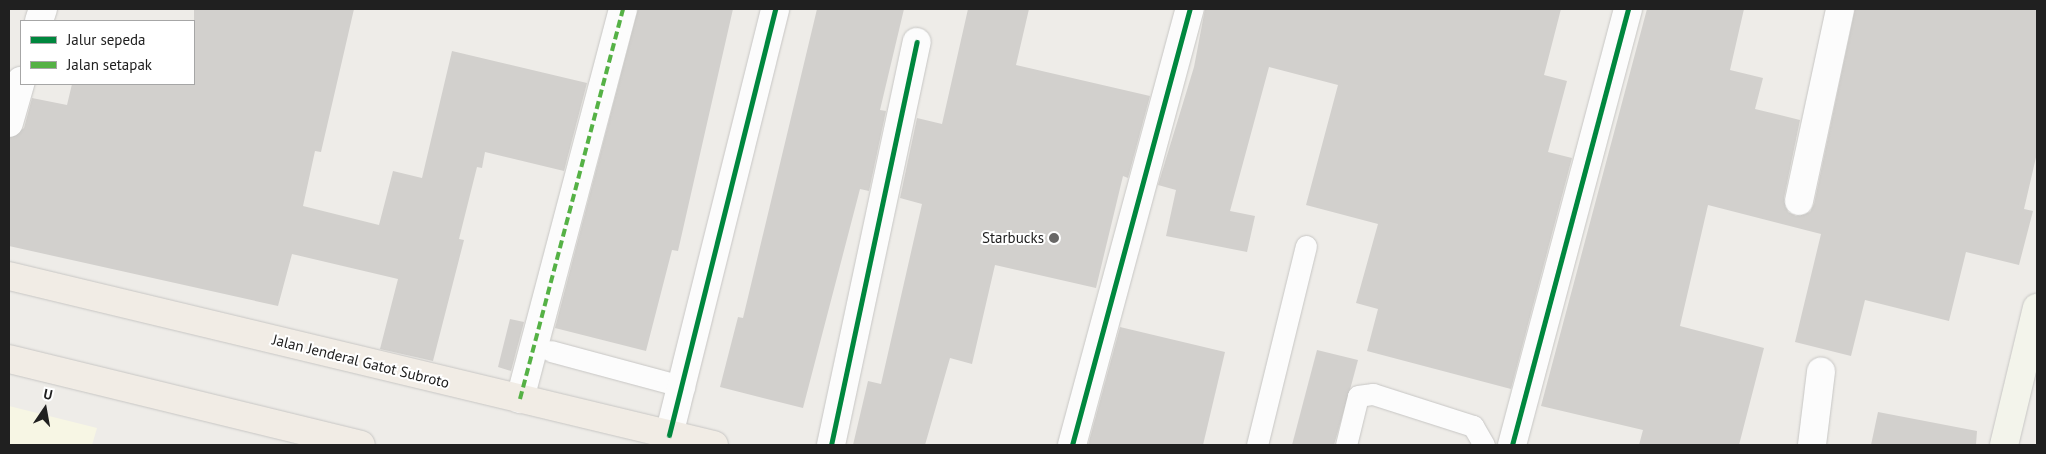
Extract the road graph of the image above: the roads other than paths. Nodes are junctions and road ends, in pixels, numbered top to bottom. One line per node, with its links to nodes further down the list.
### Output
1 (623, 9): 17 (street)
2 (775, 9): 16 (street)
3 (1190, 9): 22 (street)
4 (1628, 9): 26 (street)
5 (1840, 9): 9 (street)
6 (917, 42): 21 (street)
7 (20, 84): 8 (street)
8 (9, 122)
9 (1799, 201)
10 (1306, 246): 23 (lane)
11 (9, 276): 17 (main road, Jalan Jenderal Gatot Subroto)
12 (2037, 308): 28 (street)
13 (551, 351): 16 (lane)
14 (9, 359): 19 (main road)
15 (1821, 372): 27 (street)
16 (684, 386): 18 (street)
17 (520, 399): 18 (main road, Jalan Jenderal Gatot Subroto)
18 (669, 435): 20 (main road, Jalan Jenderal Gatot Subroto)
19 (361, 445)
20 (714, 445)
21 (831, 445)
22 (1072, 445)
23 (1257, 445)
24 (1346, 445): 25 (lane)
25 (1484, 445)
26 (1512, 445)
27 (1812, 445)
28 (2004, 445)

